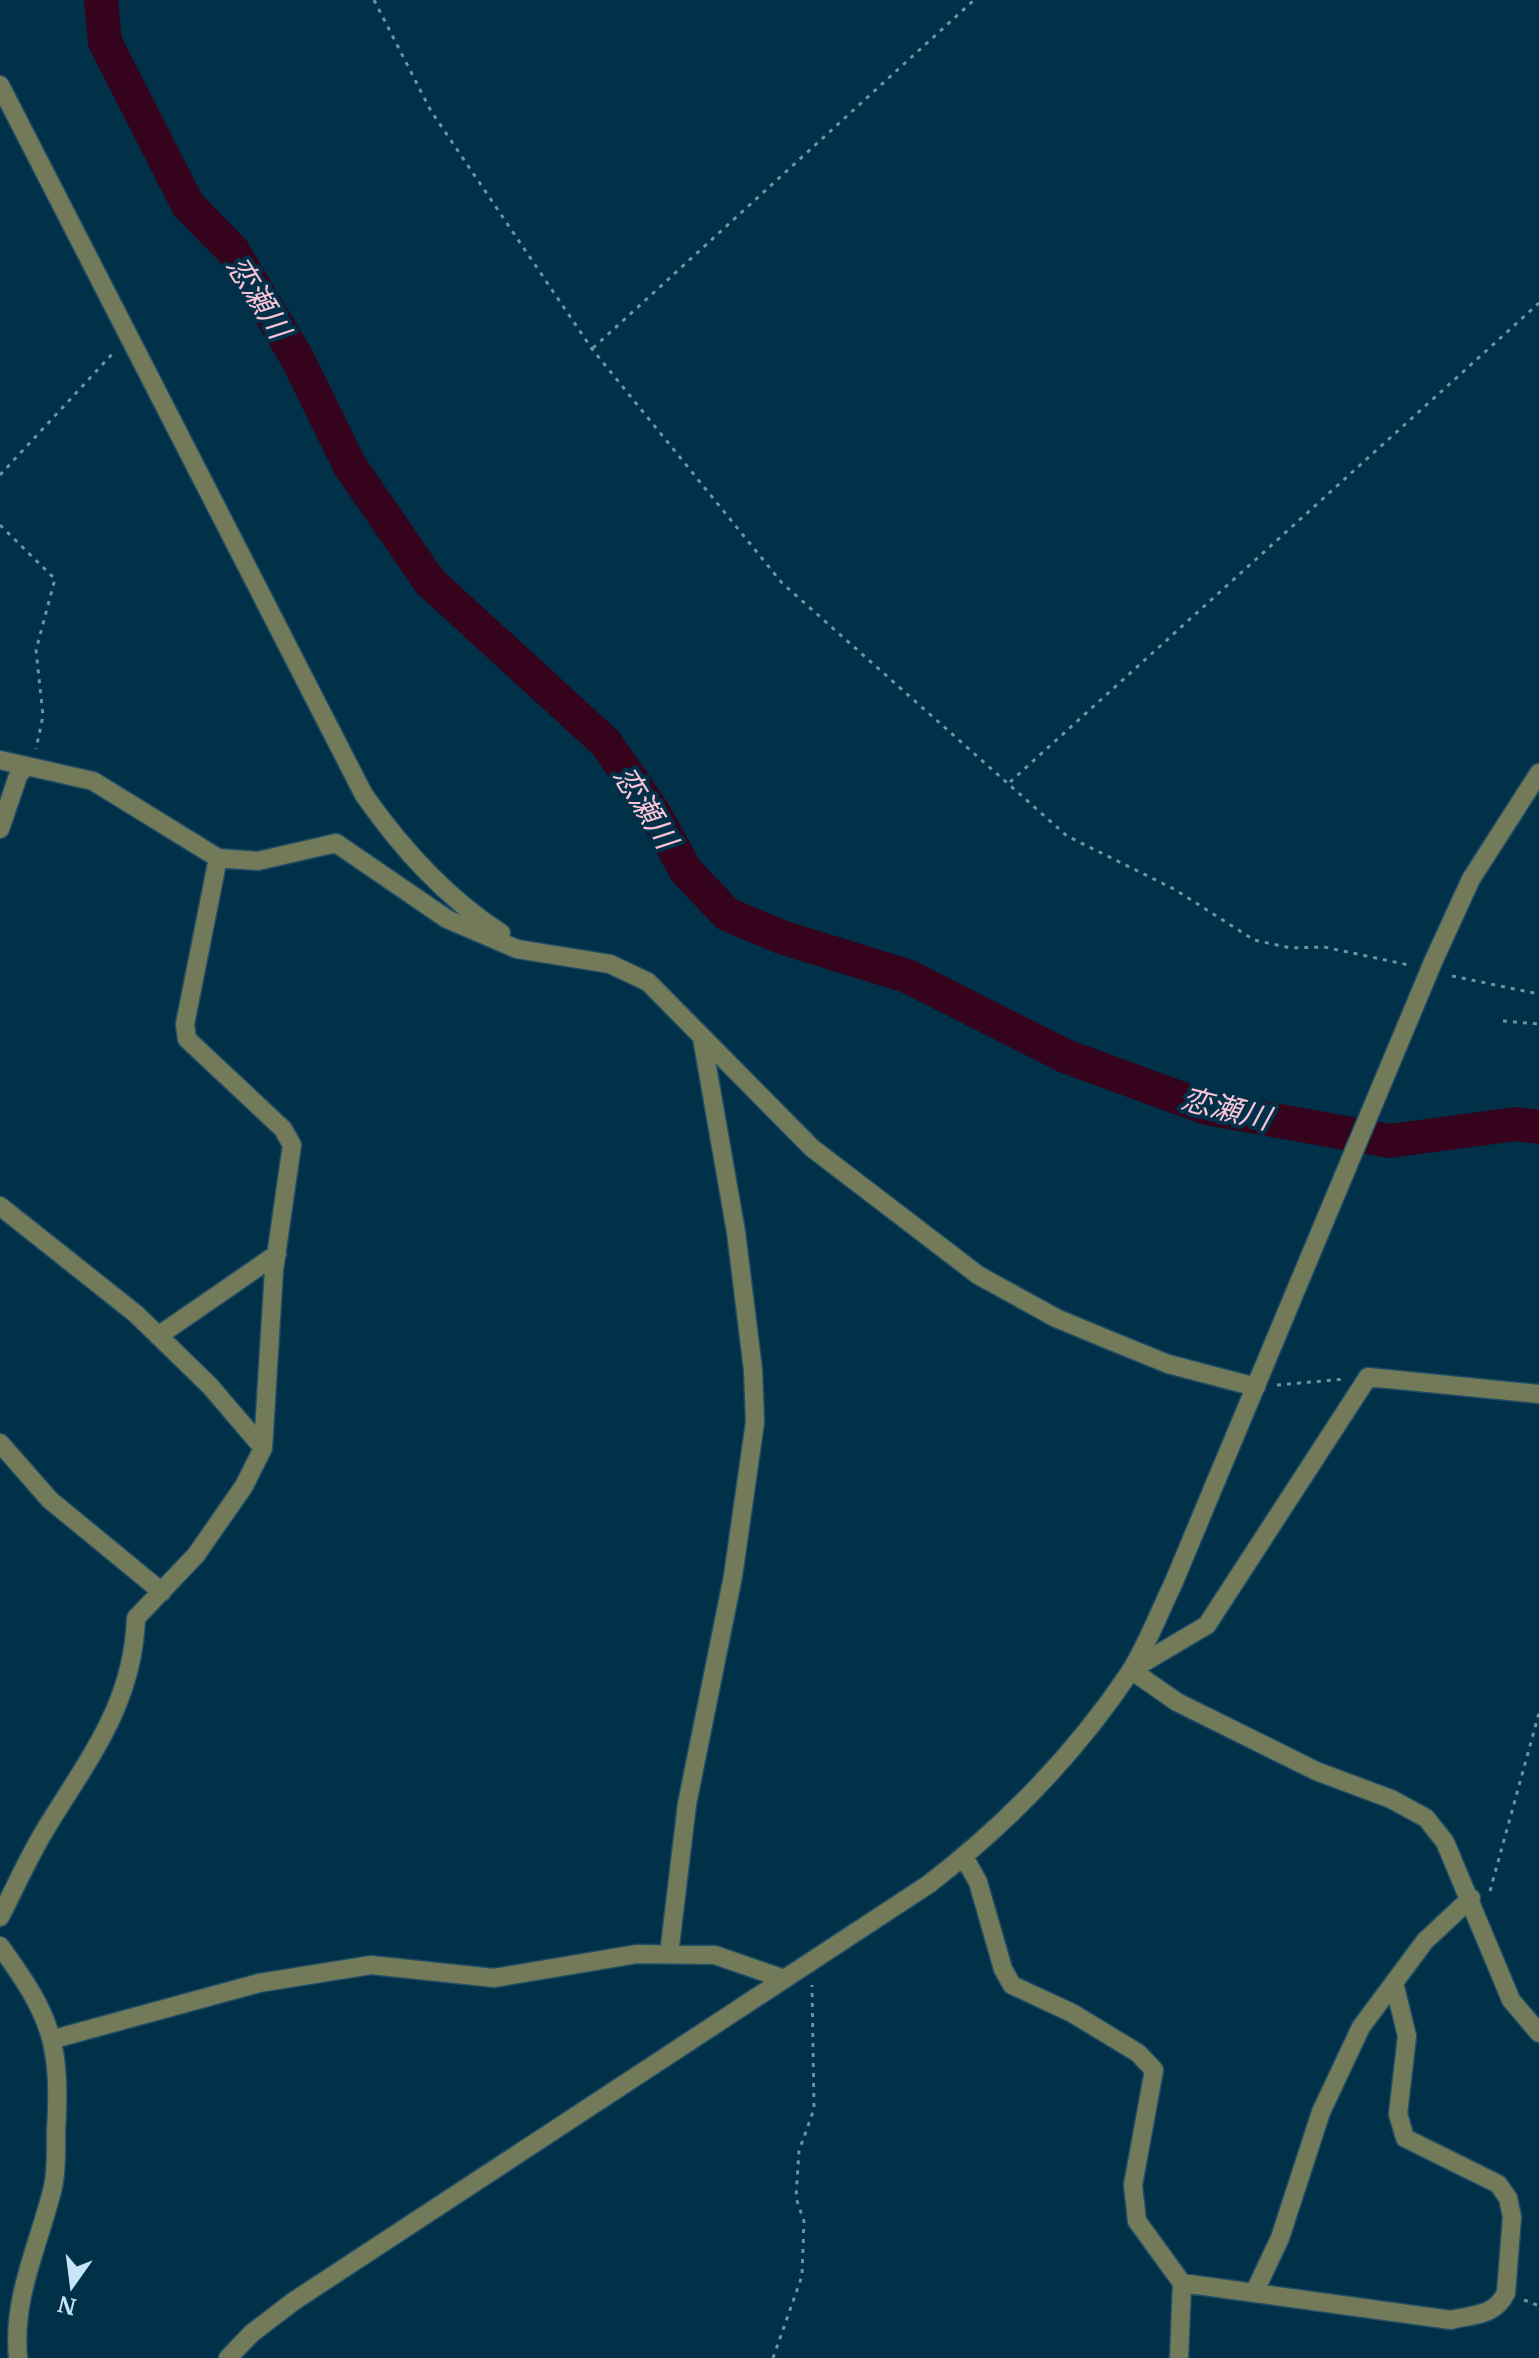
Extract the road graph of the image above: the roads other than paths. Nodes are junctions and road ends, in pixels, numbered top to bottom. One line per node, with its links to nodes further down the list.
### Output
1 (0, 85): 7 (street)
2 (0, 760): 3 (street)
3 (26, 766): 5 (street); 6 (street)
4 (1539, 773): 12 (street)
5 (0, 829)
6 (218, 858): 7 (street); 10 (street)
7 (517, 949): 8 (street)
8 (702, 1038): 12 (street); 22 (street)
9 (0, 1206): 11 (street)
10 (277, 1254): 11 (street); 15 (street)
11 (158, 1336): 15 (street)
12 (1256, 1387): 17 (street)
13 (1539, 1394): 17 (street)
14 (0, 1443): 16 (street)
15 (263, 1448): 16 (street)
16 (162, 1592): 20 (street)
17 (1131, 1670): 18 (street); 19 (street)
18 (964, 1857): 23 (street); 27 (street)
19 (1471, 1898): 24 (street); 25 (street)
20 (0, 1917)
21 (0, 1946): 26 (street)
22 (669, 1954): 23 (street); 26 (street)
23 (784, 1979): 30 (street)
24 (1394, 1983): 28 (street); 28 (street)
25 (1539, 2033)
26 (54, 2039): 29 (street)
27 (1182, 2283): 28 (street); 31 (street)
28 (1254, 2293)
29 (18, 2358)
30 (228, 2358)
31 (1179, 2358)

